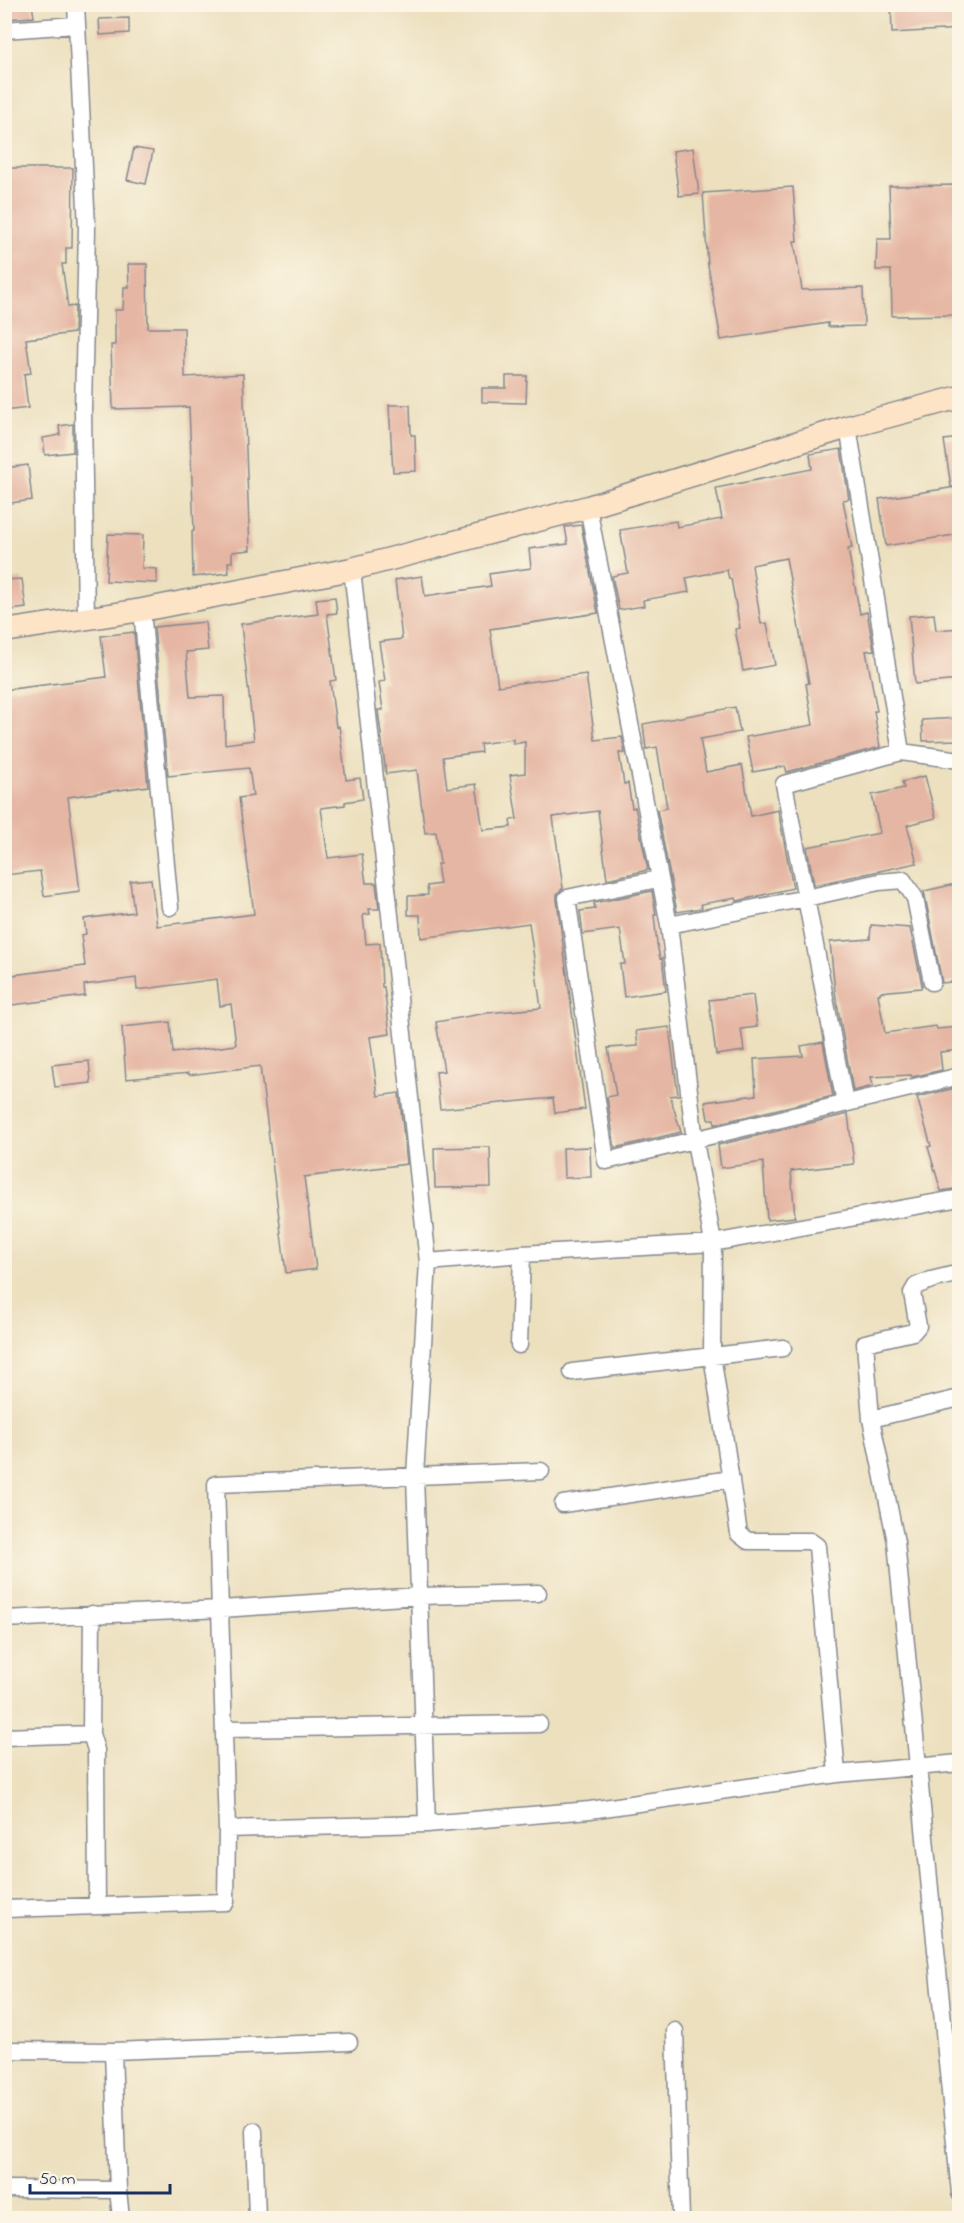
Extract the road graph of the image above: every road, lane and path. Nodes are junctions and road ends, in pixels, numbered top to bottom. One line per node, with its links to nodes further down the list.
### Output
1 (76, 4): 2 (street)
2 (76, 25): 3 (street); 9 (street)
3 (4, 30)
4 (960, 397): 5 (street)
5 (848, 427): 6 (street); 11 (street)
6 (588, 507): 7 (street); 13 (street)
7 (352, 569): 8 (street); 24 (street)
8 (142, 610): 9 (street); 15 (street)
9 (86, 620): 10 (street)
10 (4, 631)
11 (901, 752): 12 (street); 14 (street)
12 (960, 760)
13 (658, 879): 16 (street); 20 (street)
14 (806, 898): 16 (street); 17 (street); 19 (street)
15 (170, 907)
16 (669, 925): 20 (street)
17 (932, 982)
18 (960, 1076): 19 (street)
19 (845, 1103): 20 (street)
20 (695, 1141): 22 (street)
21 (960, 1198): 22 (street)
22 (713, 1244): 23 (street); 28 (street)
23 (522, 1254): 24 (street); 26 (street)
24 (428, 1262): 33 (street)
25 (960, 1273): 31 (street)
26 (519, 1345)
27 (783, 1348): 28 (street)
28 (712, 1355): 29 (street); 34 (street)
29 (572, 1372)
30 (960, 1398): 31 (street)
31 (871, 1419): 47 (street)
32 (541, 1472): 33 (street)
33 (415, 1476): 37 (street); 38 (street)
34 (730, 1479): 35 (street); 48 (street)
35 (563, 1504)
36 (538, 1593): 37 (street)
37 (419, 1596): 38 (street); 42 (street)
38 (221, 1609): 39 (street); 43 (street)
39 (92, 1614): 40 (street); 44 (street)
40 (4, 1619)
41 (539, 1724): 42 (street)
42 (423, 1726): 43 (street); 49 (street)
43 (224, 1729): 50 (street)
44 (91, 1734): 45 (street); 51 (street)
45 (4, 1737)
46 (960, 1763): 47 (street)
47 (918, 1766): 48 (street); 54 (street)
48 (837, 1774): 49 (street)
49 (427, 1824): 50 (street)
50 (227, 1829): 51 (street)
51 (97, 1906): 52 (street)
52 (4, 1909)
53 (675, 2031): 64 (street)
54 (952, 2041): 61 (street)
55 (349, 2042): 57 (street)
56 (4, 2050): 57 (street)
57 (113, 2051): 60 (street)
58 (254, 2131): 63 (street)
59 (4, 2188): 60 (street)
60 (118, 2190): 62 (street)
61 (960, 2193)
62 (121, 2218)
63 (258, 2218)
64 (681, 2218)

